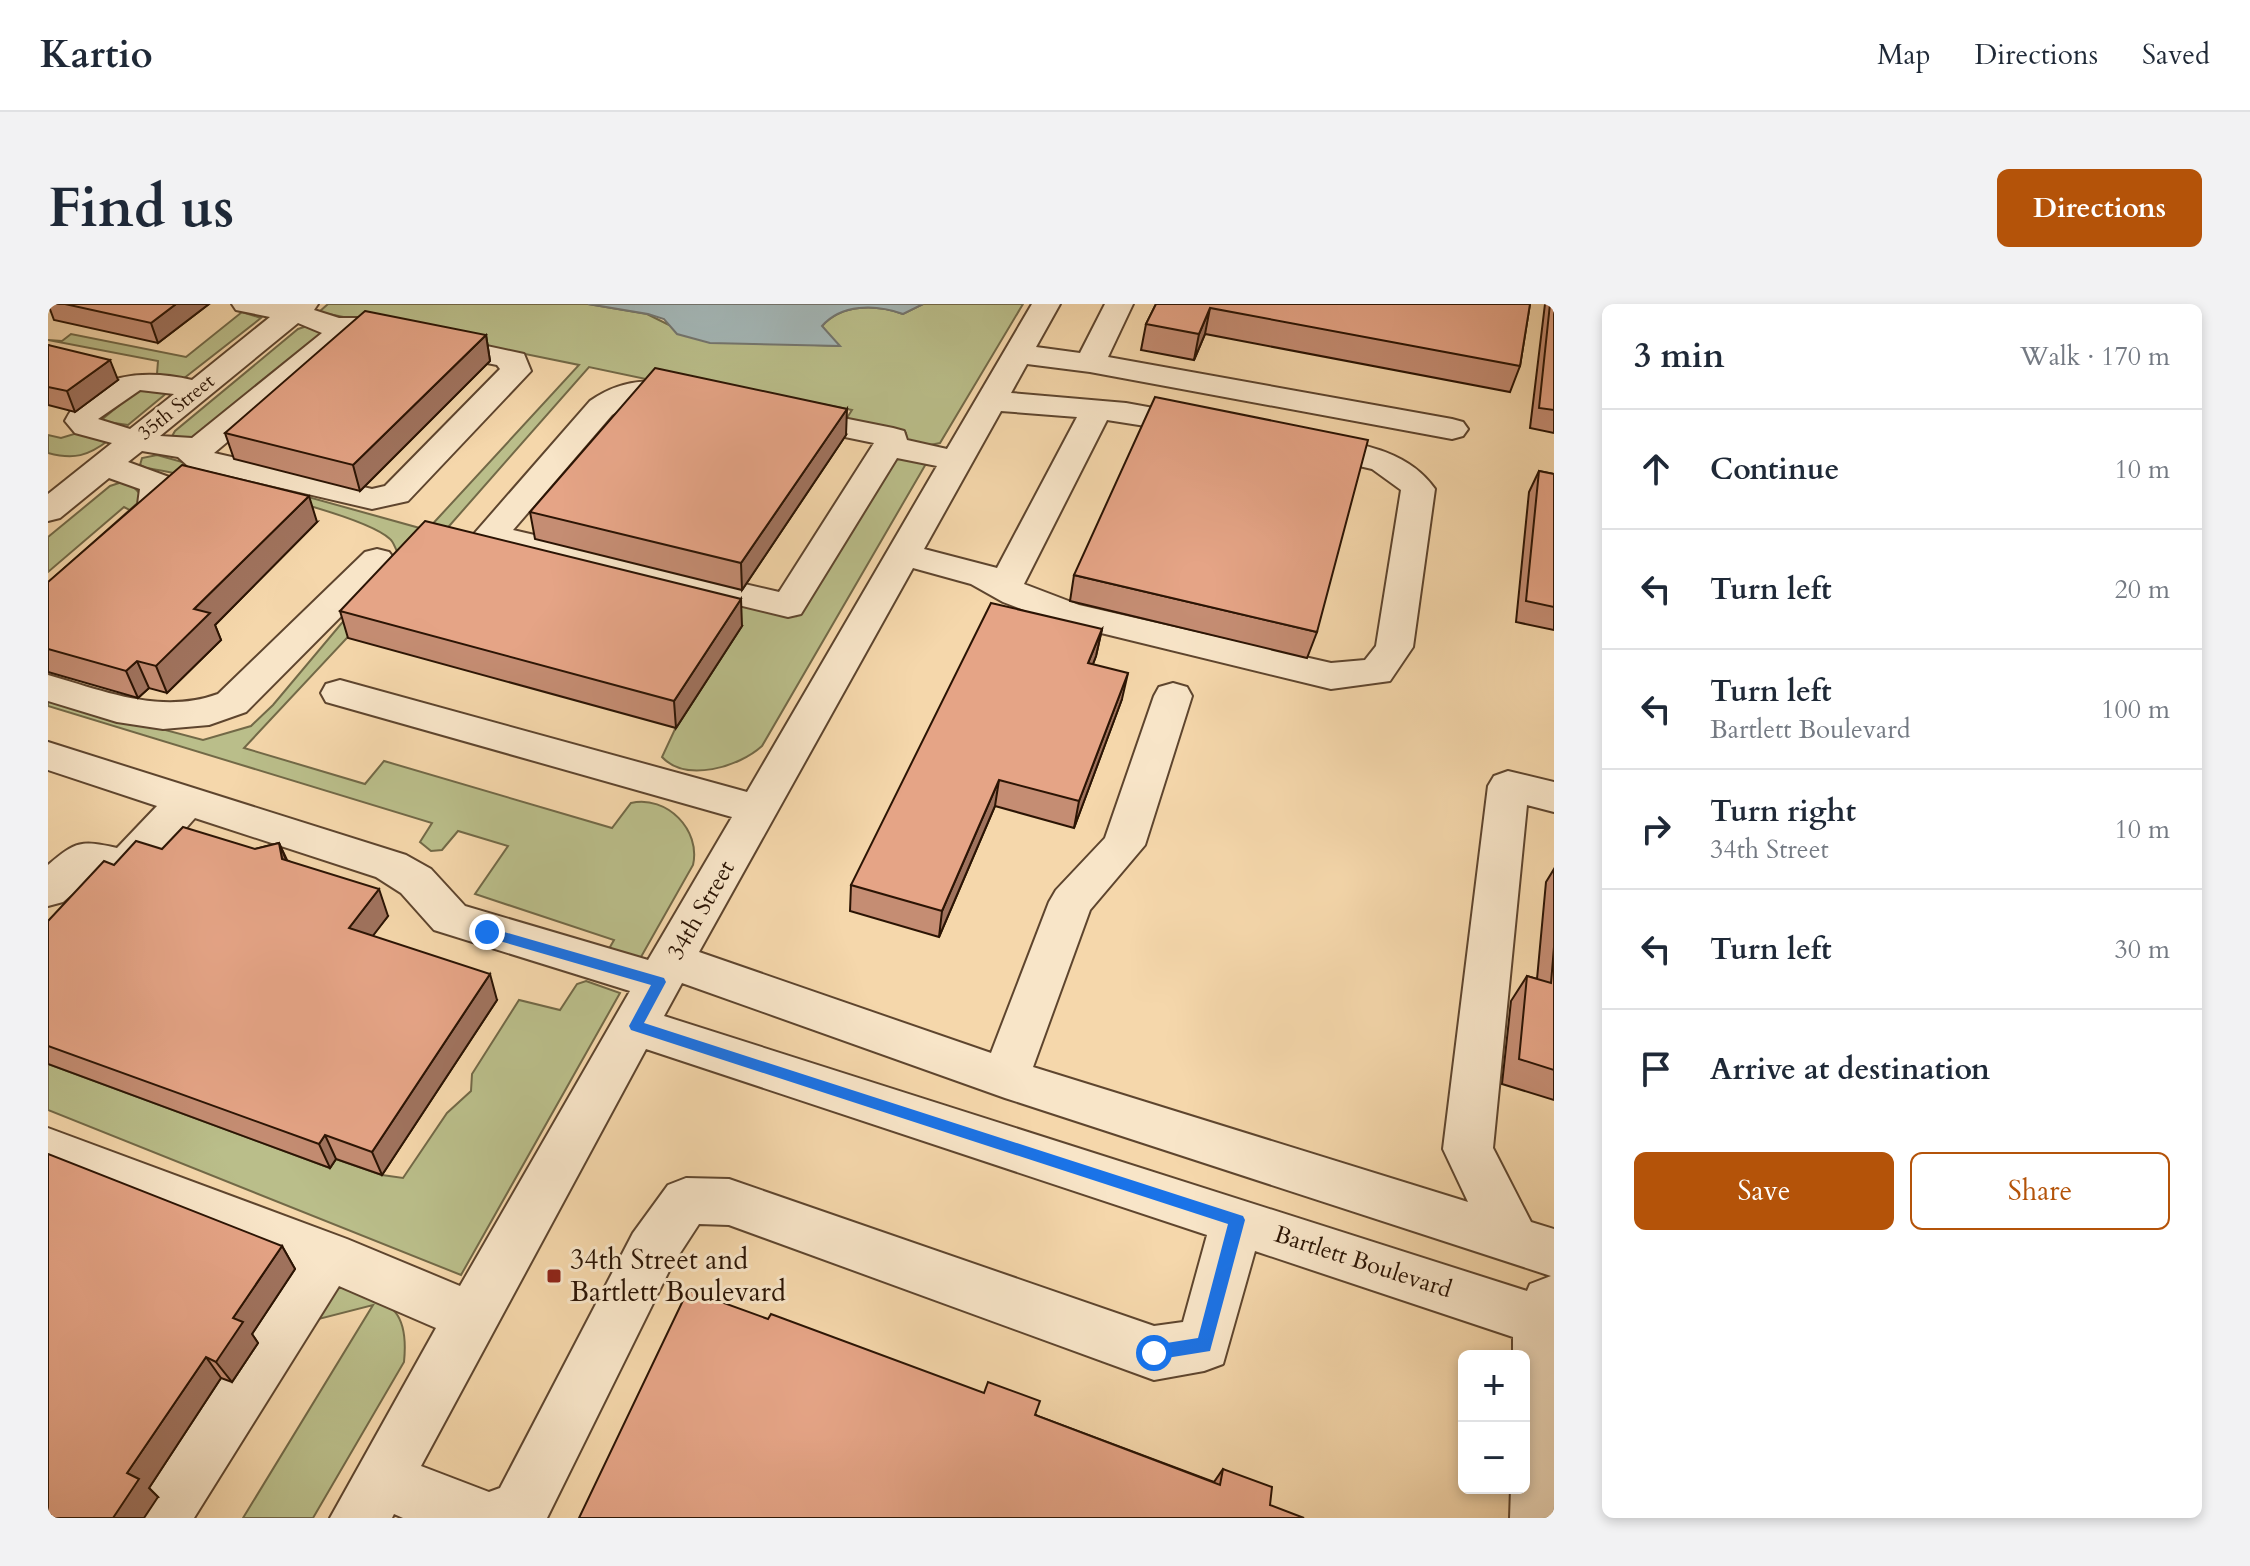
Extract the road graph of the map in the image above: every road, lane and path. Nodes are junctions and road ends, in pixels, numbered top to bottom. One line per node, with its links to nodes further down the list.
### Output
1 (246, 304): 4 (street)
2 (1046, 304): 6 (street, 34th Street)
3 (1119, 304): 7 (street)
4 (297, 309): 5 (street); 8 (street, 35th Street)
5 (337, 327): 16 (street); 16 (street)
6 (1018, 354): 7 (street); 9 (street, 34th Street)
7 (1090, 363): 11 (street)
8 (197, 390): 14 (street, 35th Street); 14 (street)
9 (991, 401): 10 (street); 17 (street, 34th Street)
10 (1097, 409): 12 (street); 25 (street)
11 (1452, 429)
12 (1230, 430)
13 (1271, 436): 25 (street)
14 (138, 439): 16 (street); 19 (street, 35th Street)
15 (888, 446): 15 (street); 17 (street)
16 (188, 449)
17 (958, 461): 23 (street, 34th Street)
18 (48, 465): 19 (street)
19 (98, 471): 20 (street); 21 (street, 35th Street)
20 (157, 484): 22 (street); 26 (street)
21 (48, 511)
22 (326, 517)
23 (904, 555): 25 (street); 33 (street, 34th Street)
24 (377, 560): 27 (street)
25 (1004, 588)
26 (48, 603)
27 (48, 688)
28 (340, 693): 33 (street)
29 (1173, 696): 38 (street)
30 (48, 756): 32 (street)
31 (1554, 797): 41 (street)
32 (187, 801): 34 (street); 36 (street)
33 (759, 810): 36 (street, 34th Street)
34 (67, 851): 35 (street)
35 (48, 890)
36 (665, 972): 37 (street, 34th Street); 38 (street)
37 (636, 1026): 40 (street, Bartlett Boulevard); 44 (street, 34th Street)
38 (1005, 1078): 41 (street)
39 (48, 1150): 42 (street)
40 (1237, 1220): 43 (street, Bartlett Boulevard); 49 (street)
41 (1534, 1246)
42 (328, 1256): 44 (street); 47 (street)
43 (1550, 1315): 45 (street)
44 (473, 1318): 46 (street, 34th Street)
45 (1545, 1493)
46 (370, 1499): 48 (street)
47 (160, 1518)
48 (479, 1518)
49 (499, 1518)

